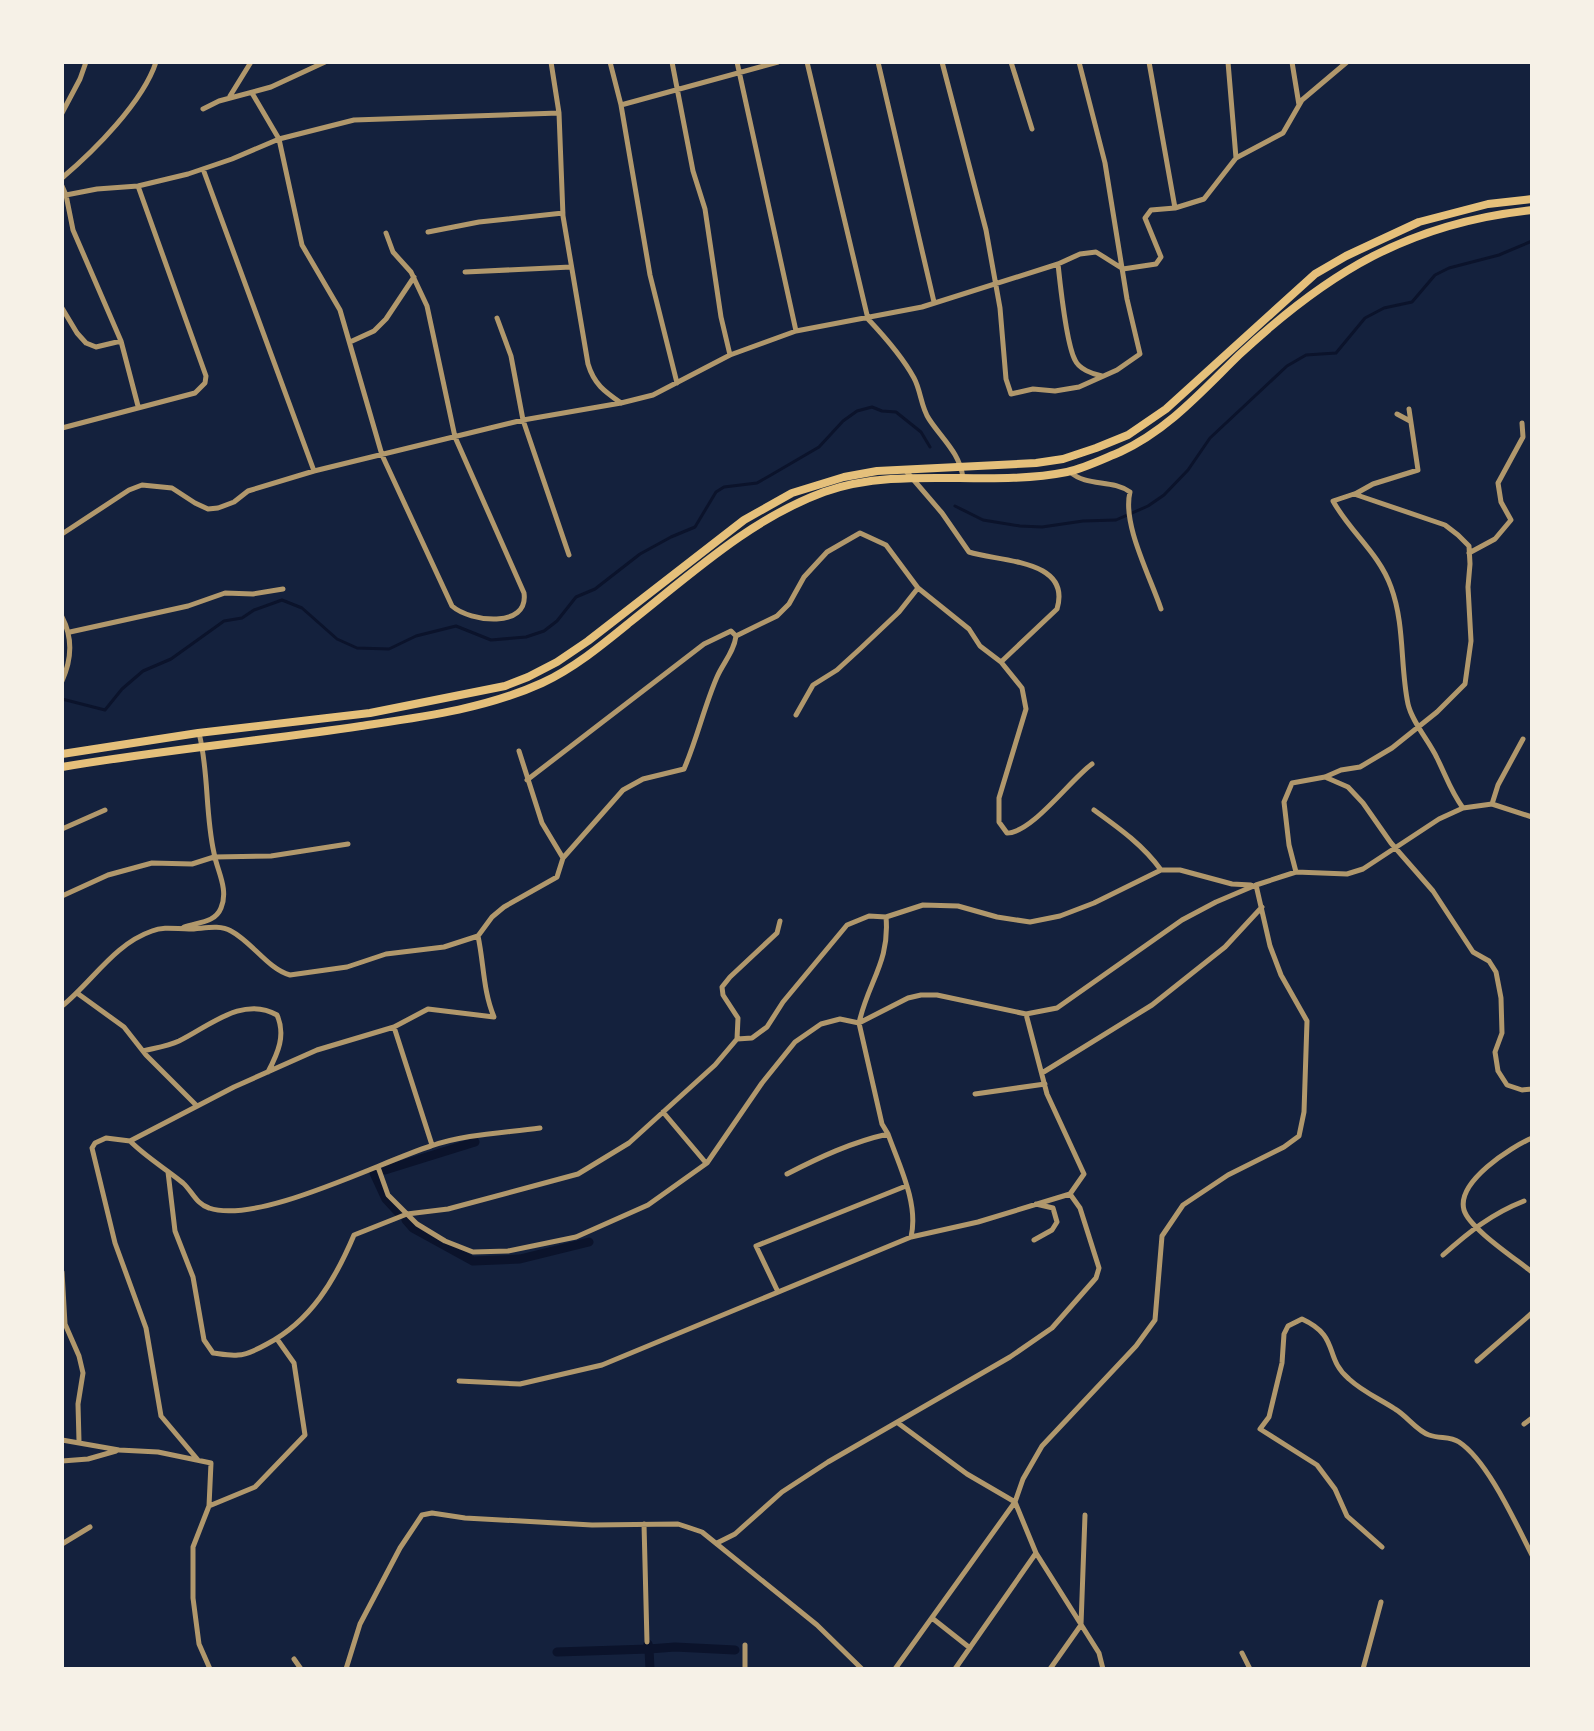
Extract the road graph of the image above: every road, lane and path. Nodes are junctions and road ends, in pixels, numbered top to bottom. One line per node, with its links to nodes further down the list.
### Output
1 (86, 62): 26 (street)
2 (156, 62): 32 (street)
3 (251, 62): 22 (street)
4 (325, 62): 21 (street)
5 (551, 62): 27 (street)
6 (610, 62): 23 (street)
7 (672, 62): 20 (street)
8 (737, 62): 19 (street)
9 (778, 62): 19 (street)
10 (807, 62): 51 (street)
11 (878, 62): 48 (street)
12 (942, 62): 47 (street)
13 (1011, 62): 28 (street)
14 (1079, 62): 44 (street)
15 (1149, 62): 37 (street)
16 (1228, 62): 30 (street)
17 (1292, 62): 24 (street)
18 (1347, 62): 24 (street)
19 (740, 73): 20 (street); 52 (street)
20 (679, 89): 23 (street); 55 (street)
21 (252, 93): 22 (street); 29 (street)
22 (230, 97): 25 (street)
23 (621, 105): 57 (street)
24 (1299, 106): 30 (street)
25 (203, 109)
26 (62, 113)
27 (559, 113): 29 (street); 39 (street)
28 (1032, 129)
29 (279, 139): 31 (street); 54 (street)
30 (1236, 158): 37 (street)
31 (203, 169): 34 (street); 69 (street)
32 (62, 178)
33 (62, 186): 35 (street)
34 (138, 186): 35 (street); 59 (street)
35 (66, 195): 53 (street)
36 (1532, 199): 68 (highway)
37 (1175, 208): 44 (street)
38 (1532, 210): 71 (highway)
39 (563, 213): 40 (street); 43 (street)
40 (428, 232)
41 (386, 233): 46 (street)
42 (1058, 264): 44 (street); 47 (street); 56 (street)
43 (571, 267): 45 (street); 58 (street)
44 (1123, 269): 56 (street)
45 (465, 272)
46 (414, 277): 54 (street); 66 (street)
47 (996, 283): 48 (street); 56 (street)
48 (934, 303): 51 (street)
49 (62, 308): 53 (street)
50 (497, 318): 62 (street)
51 (868, 319): 52 (street); 68 (street)
52 (796, 331): 55 (street)
53 (121, 341): 59 (street)
54 (350, 342): 67 (street)
55 (730, 355): 57 (street)
56 (1102, 376)
57 (677, 383): 58 (street)
58 (621, 403): 62 (street)
59 (138, 406): 65 (street)
60 (1409, 409): 63 (street)
61 (1397, 414): 63 (street)
62 (523, 420): 66 (street); 77 (street)
63 (1411, 422): 74 (street)
64 (1522, 423): 76 (street)
65 (62, 428)
66 (455, 437): 67 (street); 67 (street)
67 (382, 455): 69 (street)
68 (961, 466): 70 (highway); 72 (street)
69 (314, 471): 75 (street)
70 (906, 471): 73 (street); 88 (highway)
71 (1069, 471): 72 (highway); 80 (street)
72 (963, 478): 73 (highway)
73 (913, 479): 84 (street); 90 (highway)
74 (1354, 494): 76 (street); 87 (street)
75 (62, 534)
76 (1469, 553): 87 (street)
77 (569, 555)
78 (918, 588): 83 (street); 84 (street); 86 (street)
79 (283, 589): 82 (street)
80 (1161, 609)
81 (62, 617): 82 (street)
82 (70, 632): 85 (street)
83 (736, 636): 96 (street); 106 (street)
84 (1001, 662): 93 (street)
85 (62, 681)
86 (796, 715)
87 (1420, 726): 95 (street); 98 (street)
88 (198, 733): 90 (street); 92 (highway)
89 (1523, 739): 97 (street)
90 (202, 746): 94 (highway); 105 (street)
91 (519, 751): 96 (street)
92 (62, 754)
93 (1092, 764)
94 (62, 767)
95 (1325, 777): 104 (street); 108 (street)
96 (527, 780): 106 (street)
97 (1492, 804): 98 (street); 101 (street)
98 (1463, 808): 104 (street)
99 (105, 810): 102 (street)
100 (1094, 810): 107 (street)
101 (1532, 817)
102 (62, 829)
103 (348, 844): 105 (street)
104 (1396, 849): 108 (street); 126 (street)
105 (214, 857): 110 (street); 114 (street)
106 (563, 858): 115 (street)
107 (1161, 870): 109 (street); 112 (street)
108 (1296, 872): 109 (street)
109 (1256, 885): 111 (street); 118 (street)
110 (62, 896)
111 (1262, 907): 124 (street); 163 (street)
112 (886, 917): 119 (street); 121 (street)
113 (780, 921): 121 (street)
114 (179, 929): 115 (street); 116 (street)
115 (478, 936): 120 (street)
116 (77, 993): 117 (street); 122 (street)
117 (62, 1006)
118 (1026, 1014): 119 (street); 124 (street)
119 (859, 1023): 131 (street); 135 (street)
120 (394, 1027): 123 (street); 134 (street)
121 (737, 1039): 129 (street)
122 (143, 1051): 123 (street); 128 (street)
123 (268, 1073): 128 (street)
124 (1042, 1073): 125 (street)
125 (1045, 1084): 127 (street); 140 (street)
126 (1532, 1089)
127 (975, 1094)
128 (197, 1106): 133 (street)
129 (663, 1112): 135 (street); 143 (street)
130 (540, 1128): 134 (street)
131 (888, 1134): 138 (street); 139 (street)
132 (1532, 1138): 144 (street)
133 (130, 1141): 137 (street); 161 (street)
134 (432, 1145): 136 (street)
135 (707, 1163): 143 (street)
136 (378, 1167): 137 (street); 143 (street)
137 (168, 1172): 152 (street)
138 (787, 1174)
139 (906, 1186): 145 (street); 150 (street)
140 (1070, 1194): 142 (street); 156 (street)
141 (1524, 1201): 144 (street)
142 (1036, 1203): 145 (street); 146 (street)
143 (407, 1214): 152 (street)
144 (1476, 1226): 147 (street); 149 (street)
145 (911, 1237): 150 (street)
146 (1034, 1240)
147 (1443, 1255)
148 (62, 1272): 159 (street)
149 (1532, 1272)
150 (778, 1292): 154 (street)
151 (1532, 1313): 153 (street)
152 (277, 1339): 164 (street)
153 (1477, 1361)
154 (459, 1381)
155 (1532, 1418): 157 (street)
156 (897, 1423): 163 (street); 168 (street)
157 (1524, 1424)
158 (62, 1440): 159 (street)
159 (79, 1441): 160 (street)
160 (119, 1450): 161 (street); 162 (street)
161 (198, 1460): 164 (street)
162 (62, 1461)
163 (1015, 1502): 171 (street); 174 (street)
164 (209, 1506): 181 (street)
165 (1085, 1515): 175 (street)
166 (644, 1524): 168 (street); 176 (street); 183 (street)
167 (90, 1527): 169 (street)
168 (717, 1543): 185 (street)
169 (62, 1544)
170 (1382, 1547): 172 (street)
171 (1036, 1553): 175 (street); 178 (street)
172 (1532, 1555)
173 (1381, 1602): 191 (street)
174 (932, 1618): 178 (street); 186 (street)
175 (1081, 1625): 188 (street); 189 (street)
176 (647, 1642)
177 (745, 1645): 184 (street)
178 (970, 1648): 187 (street)
179 (1242, 1653): 190 (street)
180 (294, 1659): 182 (street)
181 (210, 1669)
182 (301, 1669)
183 (346, 1669)
184 (745, 1669)
185 (862, 1669)
186 (895, 1669)
187 (955, 1669)
188 (1050, 1669)
189 (1103, 1669)
190 (1250, 1669)
191 (1363, 1669)

